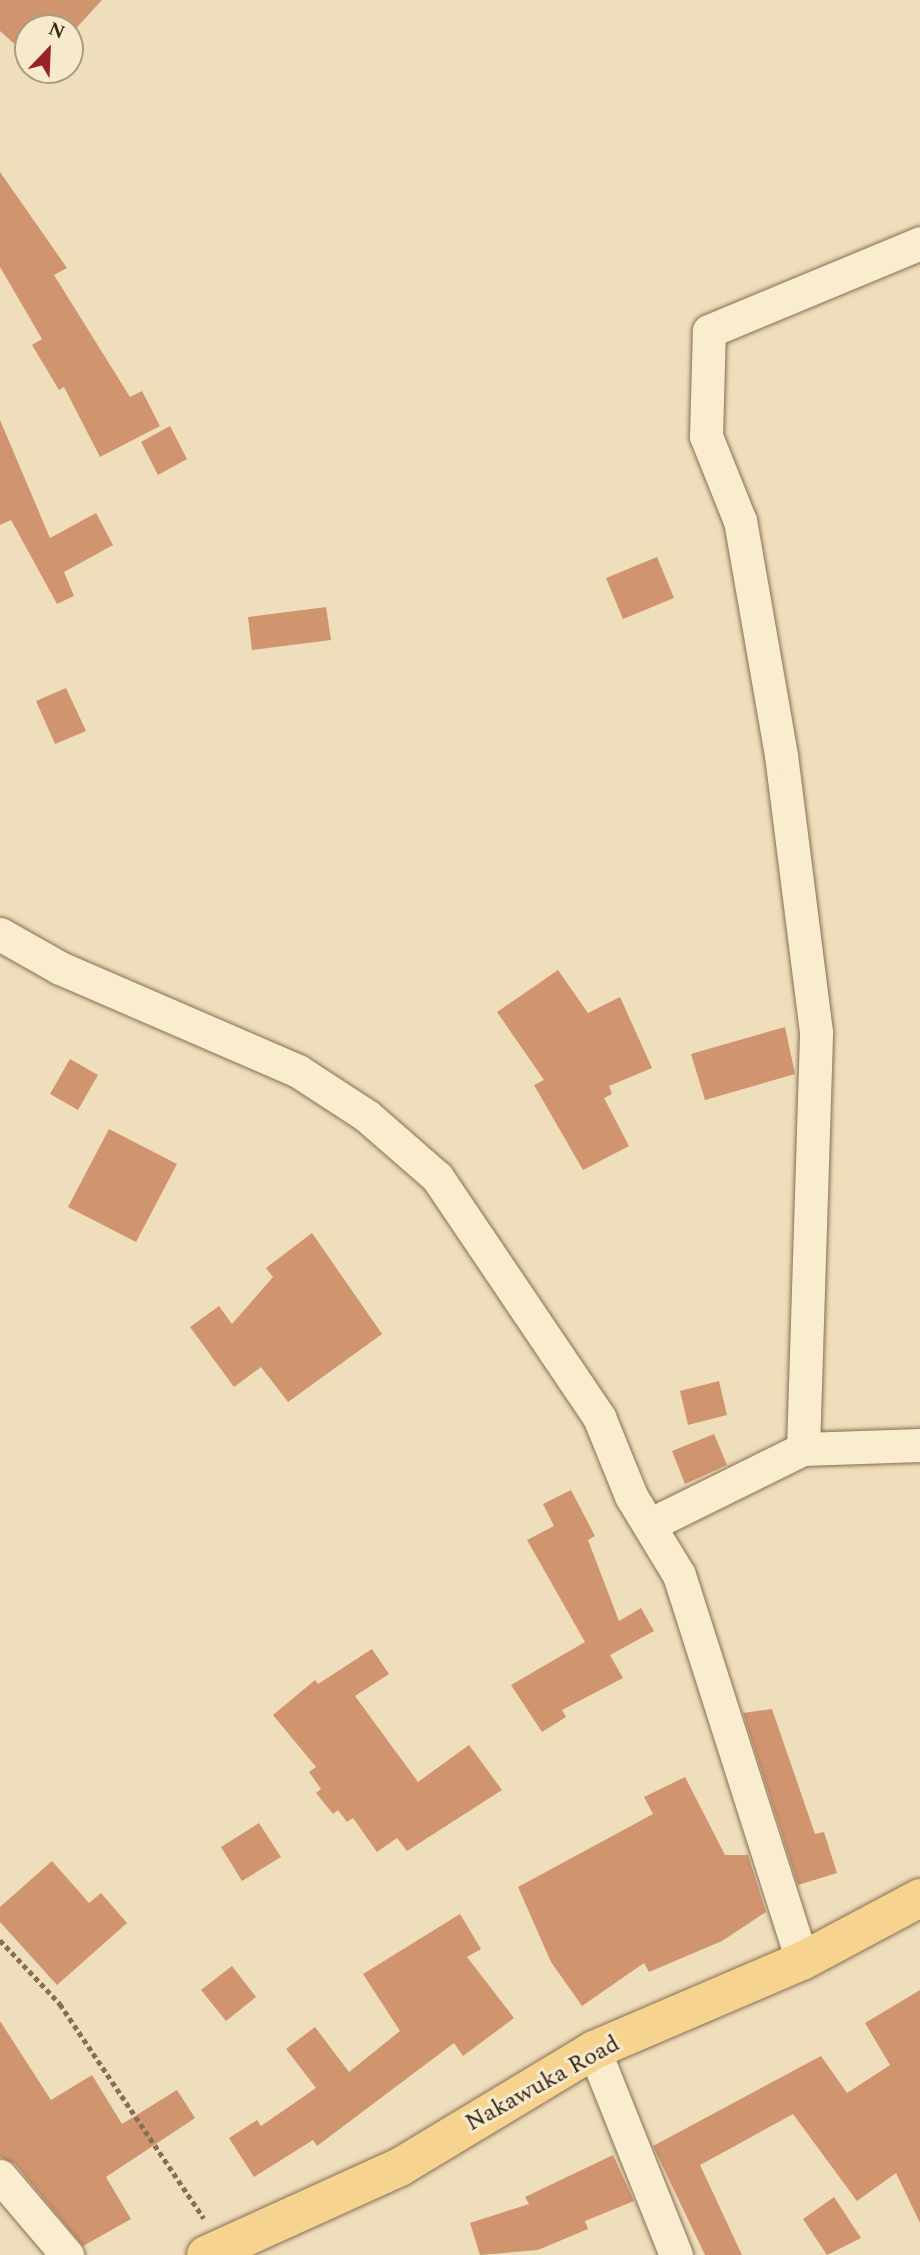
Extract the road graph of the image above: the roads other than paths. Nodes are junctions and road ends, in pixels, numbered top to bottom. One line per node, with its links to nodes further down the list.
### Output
1 (920, 243): 4 (street)
2 (0, 934): 5 (street)
3 (920, 1445): 4 (street)
4 (803, 1449): 5 (street)
5 (649, 1525): 7 (street)
6 (920, 1898): 7 (main road, Nakawuka Road)
7 (802, 1961): 8 (main road, Nakawuka Road)
8 (594, 2050): 10 (main road, Nakawuka Road); 12 (street)
9 (0, 2176): 11 (street)
10 (213, 2251)
11 (67, 2255)
12 (676, 2255)

